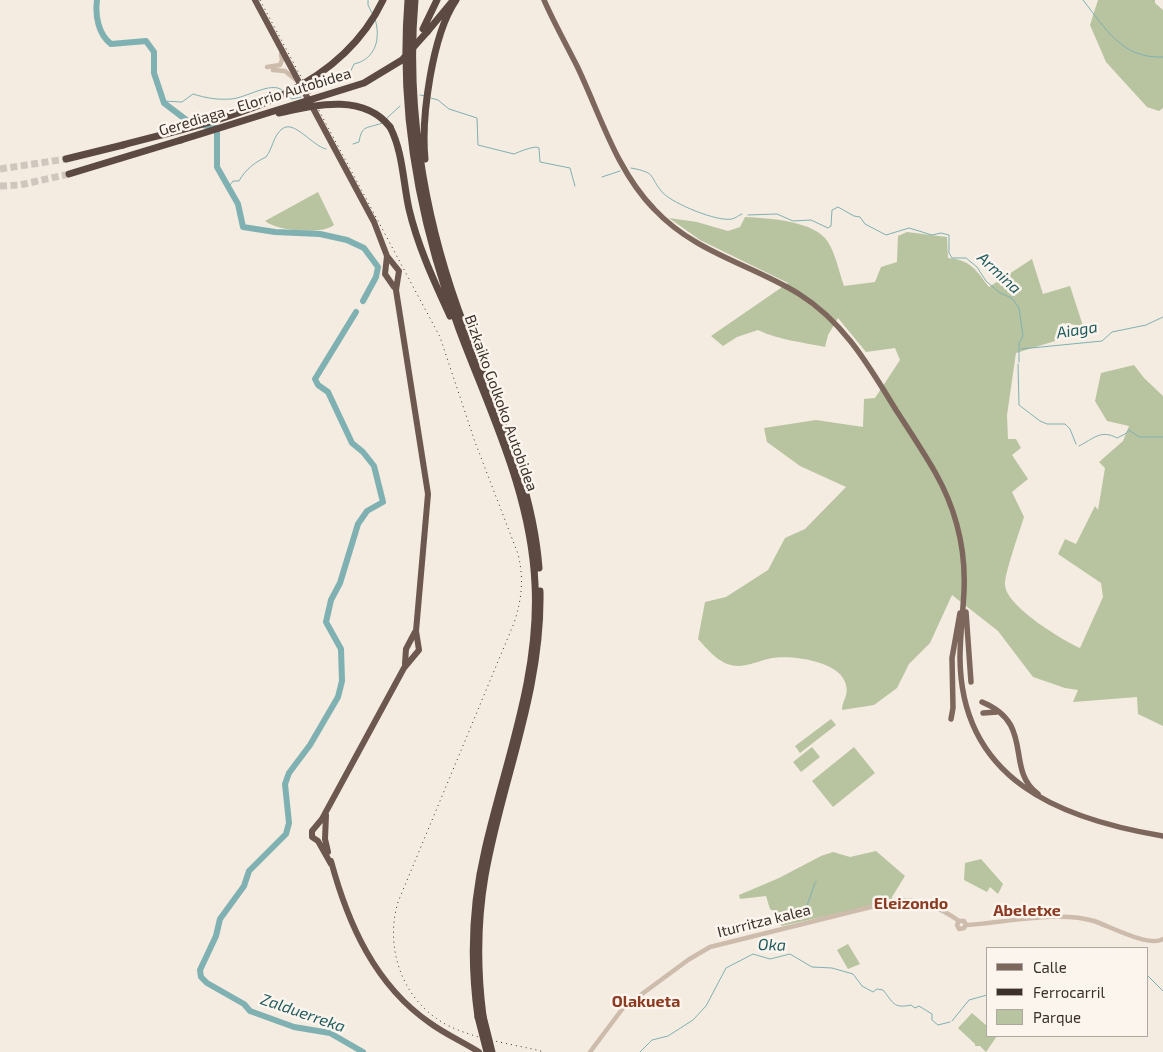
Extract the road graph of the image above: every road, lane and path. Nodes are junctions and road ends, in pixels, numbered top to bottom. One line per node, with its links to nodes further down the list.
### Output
1 (255, 0): 8 (highway)
2 (383, 0): 12 (highway, Gerediaga - Elorrio Autobidea, bridge)
3 (406, 0): 19 (highway, Bizkaiko Golkoko Autobidea)
4 (414, 0): 14 (highway, Bizkaiko Golkoko Autobidea)
5 (437, 0): 9 (highway)
6 (455, 0): 9 (highway); 14 (highway)
7 (544, 0): 20 (main road)
8 (271, 29): 10 (highway); 10 (street)
9 (426, 30): 11 (highway, Gerediaga - Elorrio Autobidea, bridge)
10 (298, 82): 15 (highway)
11 (249, 118): 13 (highway, Gerediaga - Elorrio Autobidea, bridge); 19 (highway, bridge)
12 (66, 159)
13 (70, 174)
14 (427, 192): 38 (highway, Bizkaiko Golkoko Autobidea)
15 (391, 266): 16 (highway); 17 (highway)
16 (397, 277): 17 (highway); 18 (highway)
17 (388, 278): 18 (highway)
18 (396, 290): 22 (highway)
19 (472, 363): 38 (highway, Bizkaiko Golkoko Autobidea)
20 (964, 591): 21 (main road); 26 (main road)
21 (963, 604): 30 (main road); 31 (main road)
22 (416, 631): 23 (highway); 24 (highway)
23 (408, 645): 24 (highway); 25 (highway)
24 (417, 646): 25 (highway)
25 (410, 656): 32 (highway)
26 (971, 682)
27 (982, 702): 28 (main road)
28 (997, 712): 29 (main road); 31 (main road)
29 (983, 713)
30 (951, 719)
31 (1054, 806): 35 (main road)
32 (327, 809): 33 (highway); 34 (highway)
33 (316, 827): 34 (highway); 36 (highway)
34 (324, 829): 36 (highway)
35 (1163, 836)
36 (321, 840): 39 (highway)
37 (1163, 939): 42 (street, Iturritza kalea)
38 (481, 1016): 40 (highway, Bizkaiko Golkoko Autobidea, bridge); 41 (highway, Bizkaiko Golkoko Autobidea, bridge)
39 (479, 1052)
40 (486, 1052)
41 (492, 1052)
42 (590, 1052)

